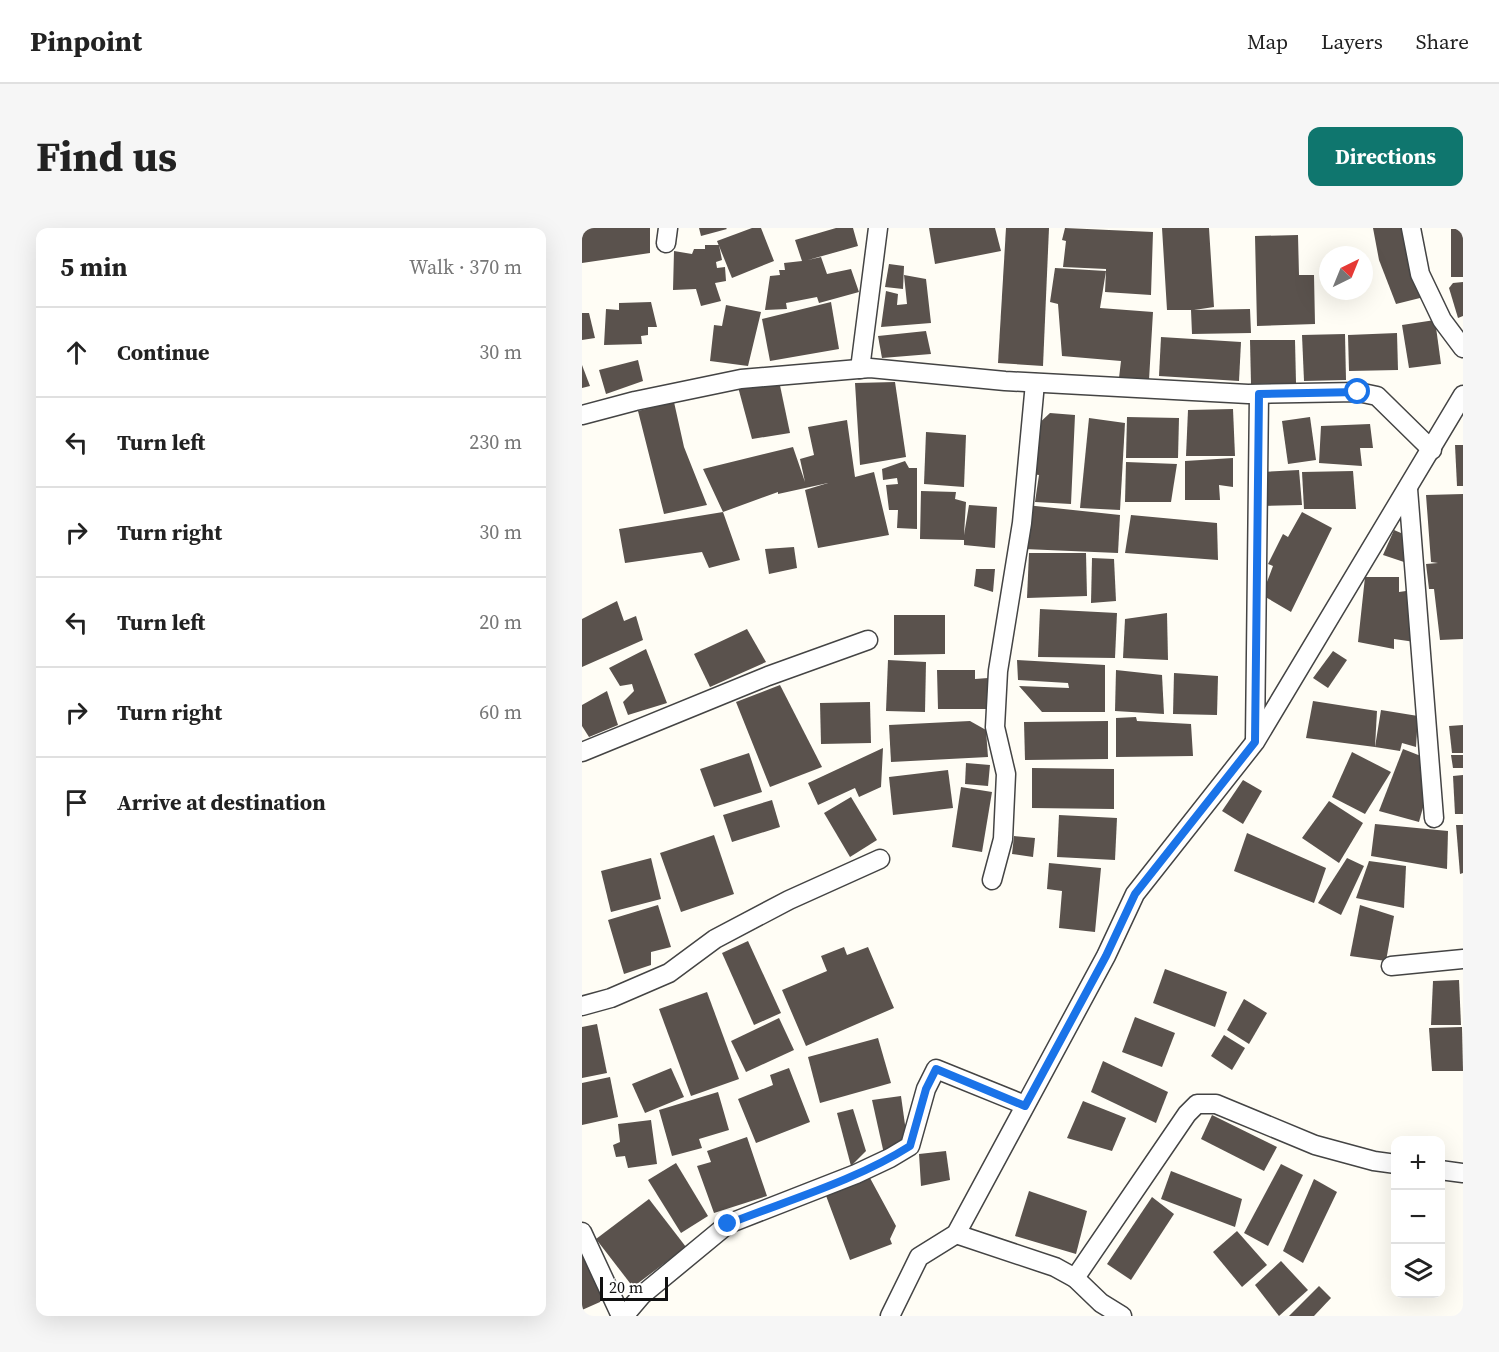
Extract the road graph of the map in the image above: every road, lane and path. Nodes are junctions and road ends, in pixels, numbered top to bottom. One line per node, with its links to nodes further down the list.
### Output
1 (878, 228): 4 (street)
2 (1411, 228): 3 (street)
3 (1463, 348)
4 (860, 369): 5 (street); 8 (street)
5 (1035, 383): 6 (street); 16 (street)
6 (1259, 394): 9 (street); 12 (street)
7 (1463, 395): 9 (street)
8 (582, 415)
9 (1432, 450): 10 (street)
10 (1408, 489): 12 (street); 14 (street)
11 (868, 640): 13 (street)
12 (1255, 742): 20 (street)
13 (582, 752)
14 (1434, 818)
15 (880, 859): 19 (street)
16 (992, 880)
17 (1463, 958): 18 (street)
18 (1391, 966)
19 (582, 1006)
20 (1025, 1106): 25 (street); 27 (street)
21 (1391, 1163): 26 (street)
22 (1445, 1171): 23 (street)
23 (1463, 1173)
24 (582, 1232): 27 (street)
25 (956, 1234): 26 (street); 28 (street)
26 (1075, 1278): 29 (street)
27 (622, 1316)
28 (890, 1316)
29 (1122, 1316)

